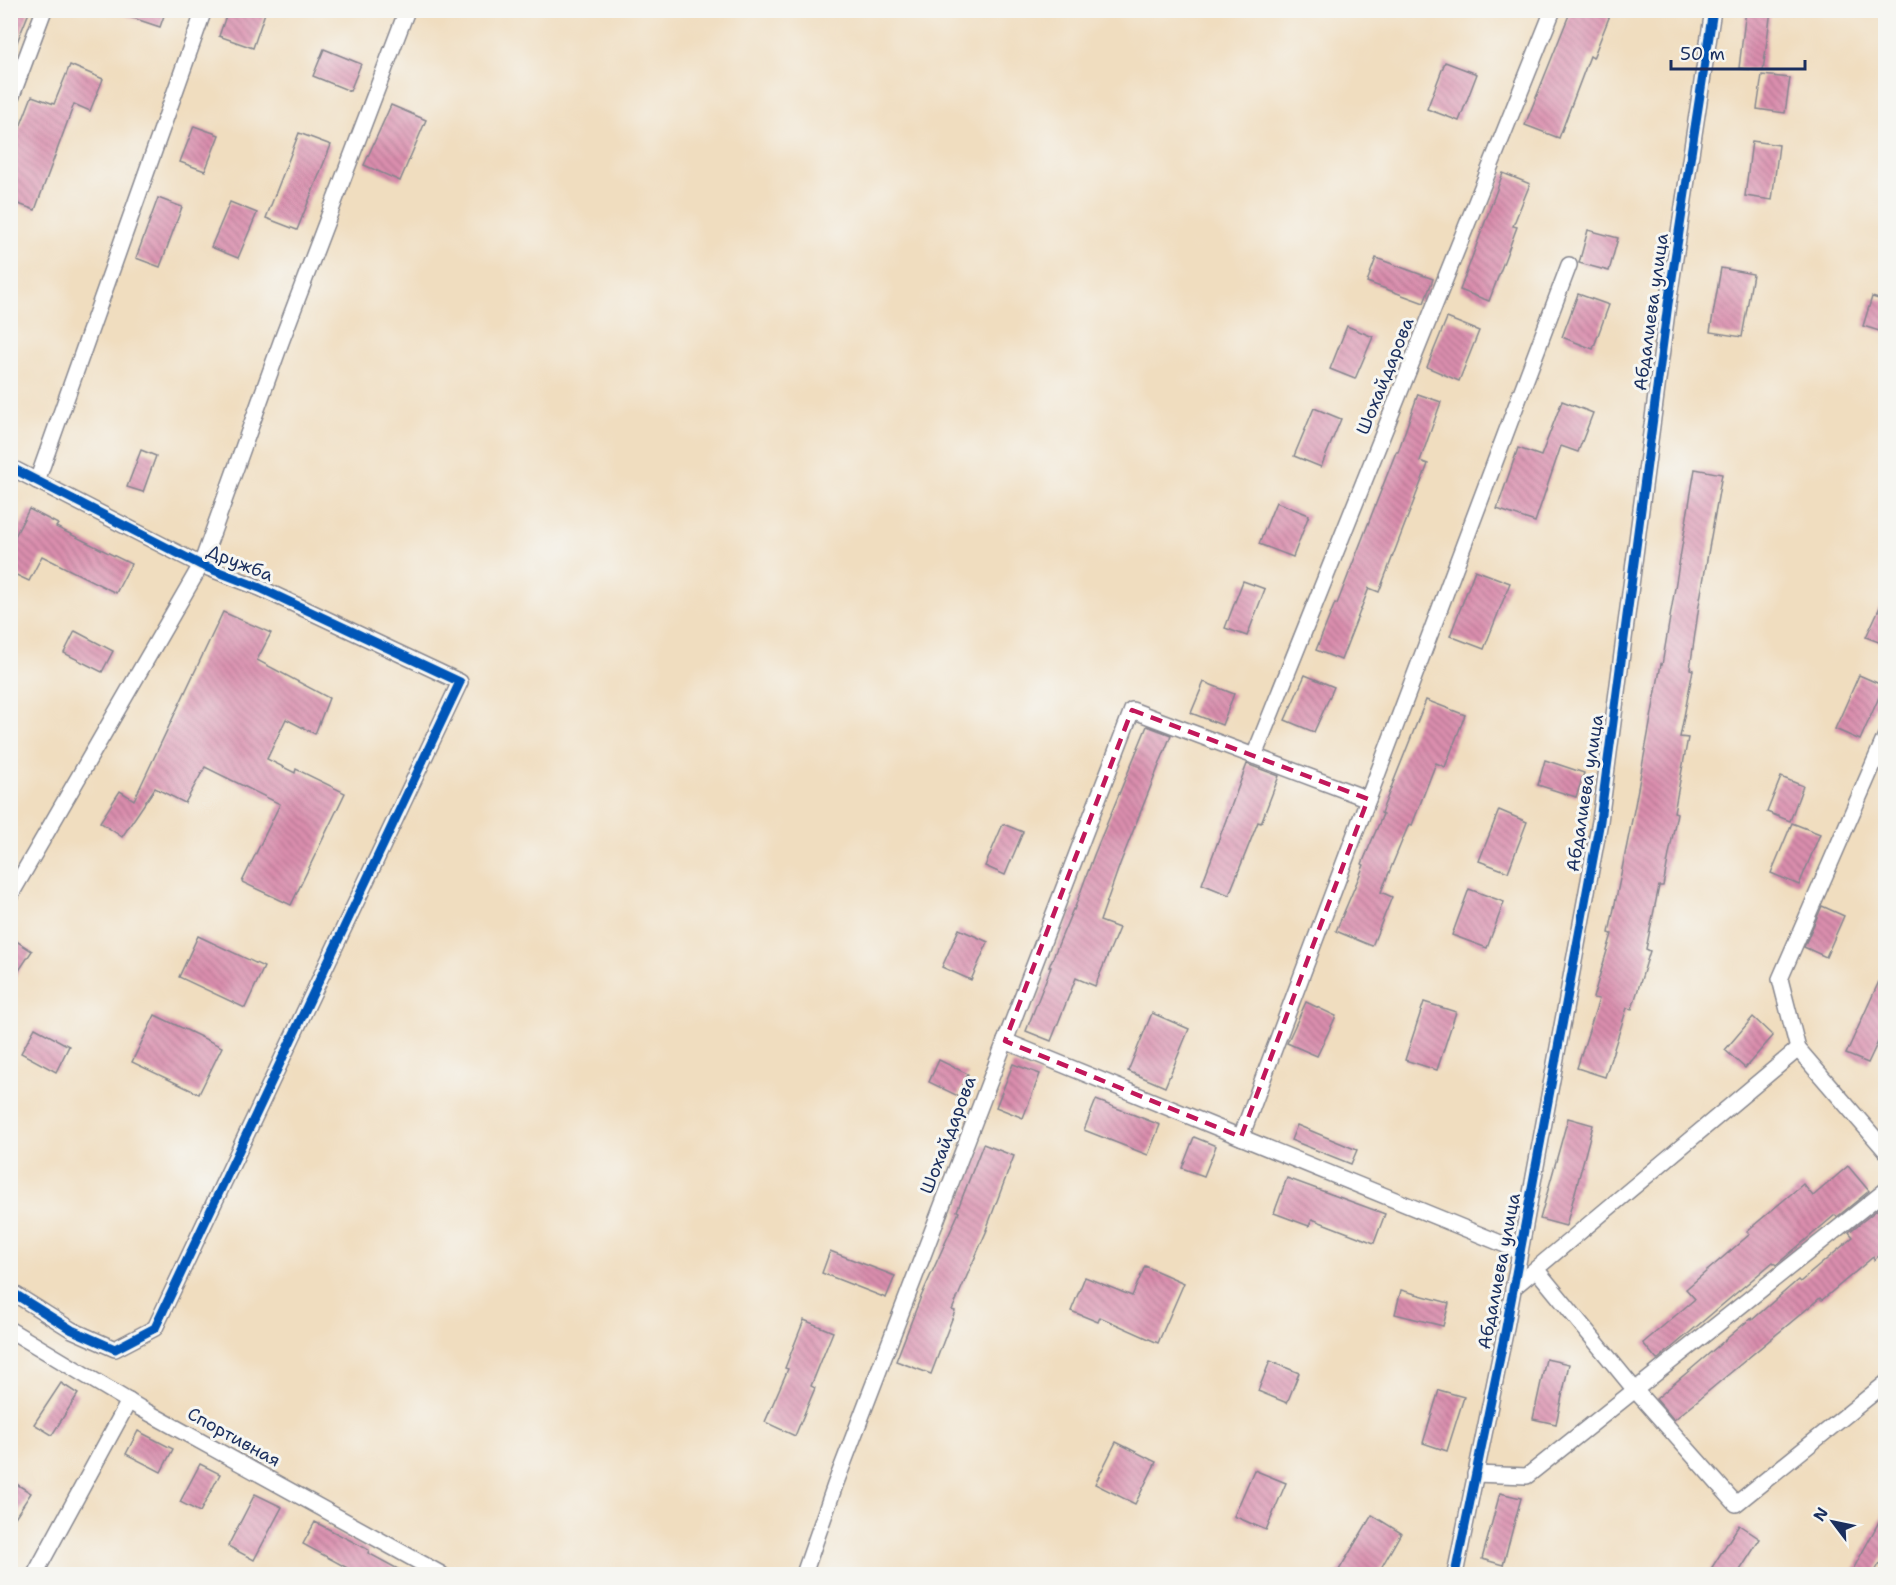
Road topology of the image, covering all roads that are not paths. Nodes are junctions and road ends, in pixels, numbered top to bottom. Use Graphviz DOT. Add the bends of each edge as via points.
graph roads {
  1 [pos="44,10"];
  2 [pos="204,10"];
  3 [pos="406,10"];
  4 [pos="1553,10"];
  5 [pos="1713,10"];
  6 [pos="10,101"];
  7 [pos="1569,265"];
  8 [pos="10,467"];
  9 [pos="38,481"];
  10 [pos="201,566"];
  11 [pos="1886,735"];
  12 [pos="1254,756"];
  13 [pos="1368,799"];
  14 [pos="10,896"];
  15 [pos="1005,1041"];
  16 [pos="1798,1049"];
  17 [pos="1241,1137"];
  18 [pos="1886,1151"];
  19 [pos="1886,1190"];
  20 [pos="1520,1251"];
  21 [pos="1536,1269"];
  22 [pos="1513,1288"];
  23 [pos="10,1291"];
  24 [pos="10,1330"];
  25 [pos="1886,1383"];
  26 [pos="1635,1390"];
  27 [pos="129,1401"];
  28 [pos="1475,1474"];
  29 [pos="35,1575"];
  30 [pos="441,1575"];
  31 [pos="804,1575"];
  32 [pos="1455,1575"];
  1 -- 6 [label="street"];
  2 -- 9 [label="street"];
  3 -- 10 [label="street"];
  4 -- 12 [label="street, Шохайдарова"];
  5 -- 20 [label="street, Абдалиева улица" via="1666,316 1599,820"];
  7 -- 13 [label="street"];
  8 -- 9 [label="street, Дружба"];
  9 -- 10 [label="street, Дружба"];
  10 -- 14 [label="street"];
  10 -- 23 [label="street, Дружба" via="260,588 460,682 155,1328 115,1349 72,1330"];
  11 -- 16 [label="street" via="1780,979"];
  12 -- 13 [label="street"];
  12 -- 15 [label="street, Шохайдарова" via="1132,710"];
  13 -- 17 [label="street"];
  15 -- 17 [label="street"];
  15 -- 31 [label="street, Шохайдарова"];
  16 -- 18 [label="street"];
  16 -- 21 [label="street"];
  17 -- 20 [label="street"];
  19 -- 26 [label="street"];
  20 -- 22 [label="street, Абдалиева улица"];
  21 -- 22 [label="street"];
  21 -- 26 [label="street"];
  22 -- 28 [label="street, Абдалиева улица"];
  24 -- 27 [label="street, Спортивная"];
  25 -- 26 [label="street" via="1736,1504"];
  26 -- 28 [label="street" via="1527,1476"];
  27 -- 29 [label="street"];
  27 -- 30 [label="street, Спортивная"];
  28 -- 32 [label="street, Абдалиева улица"];
}
